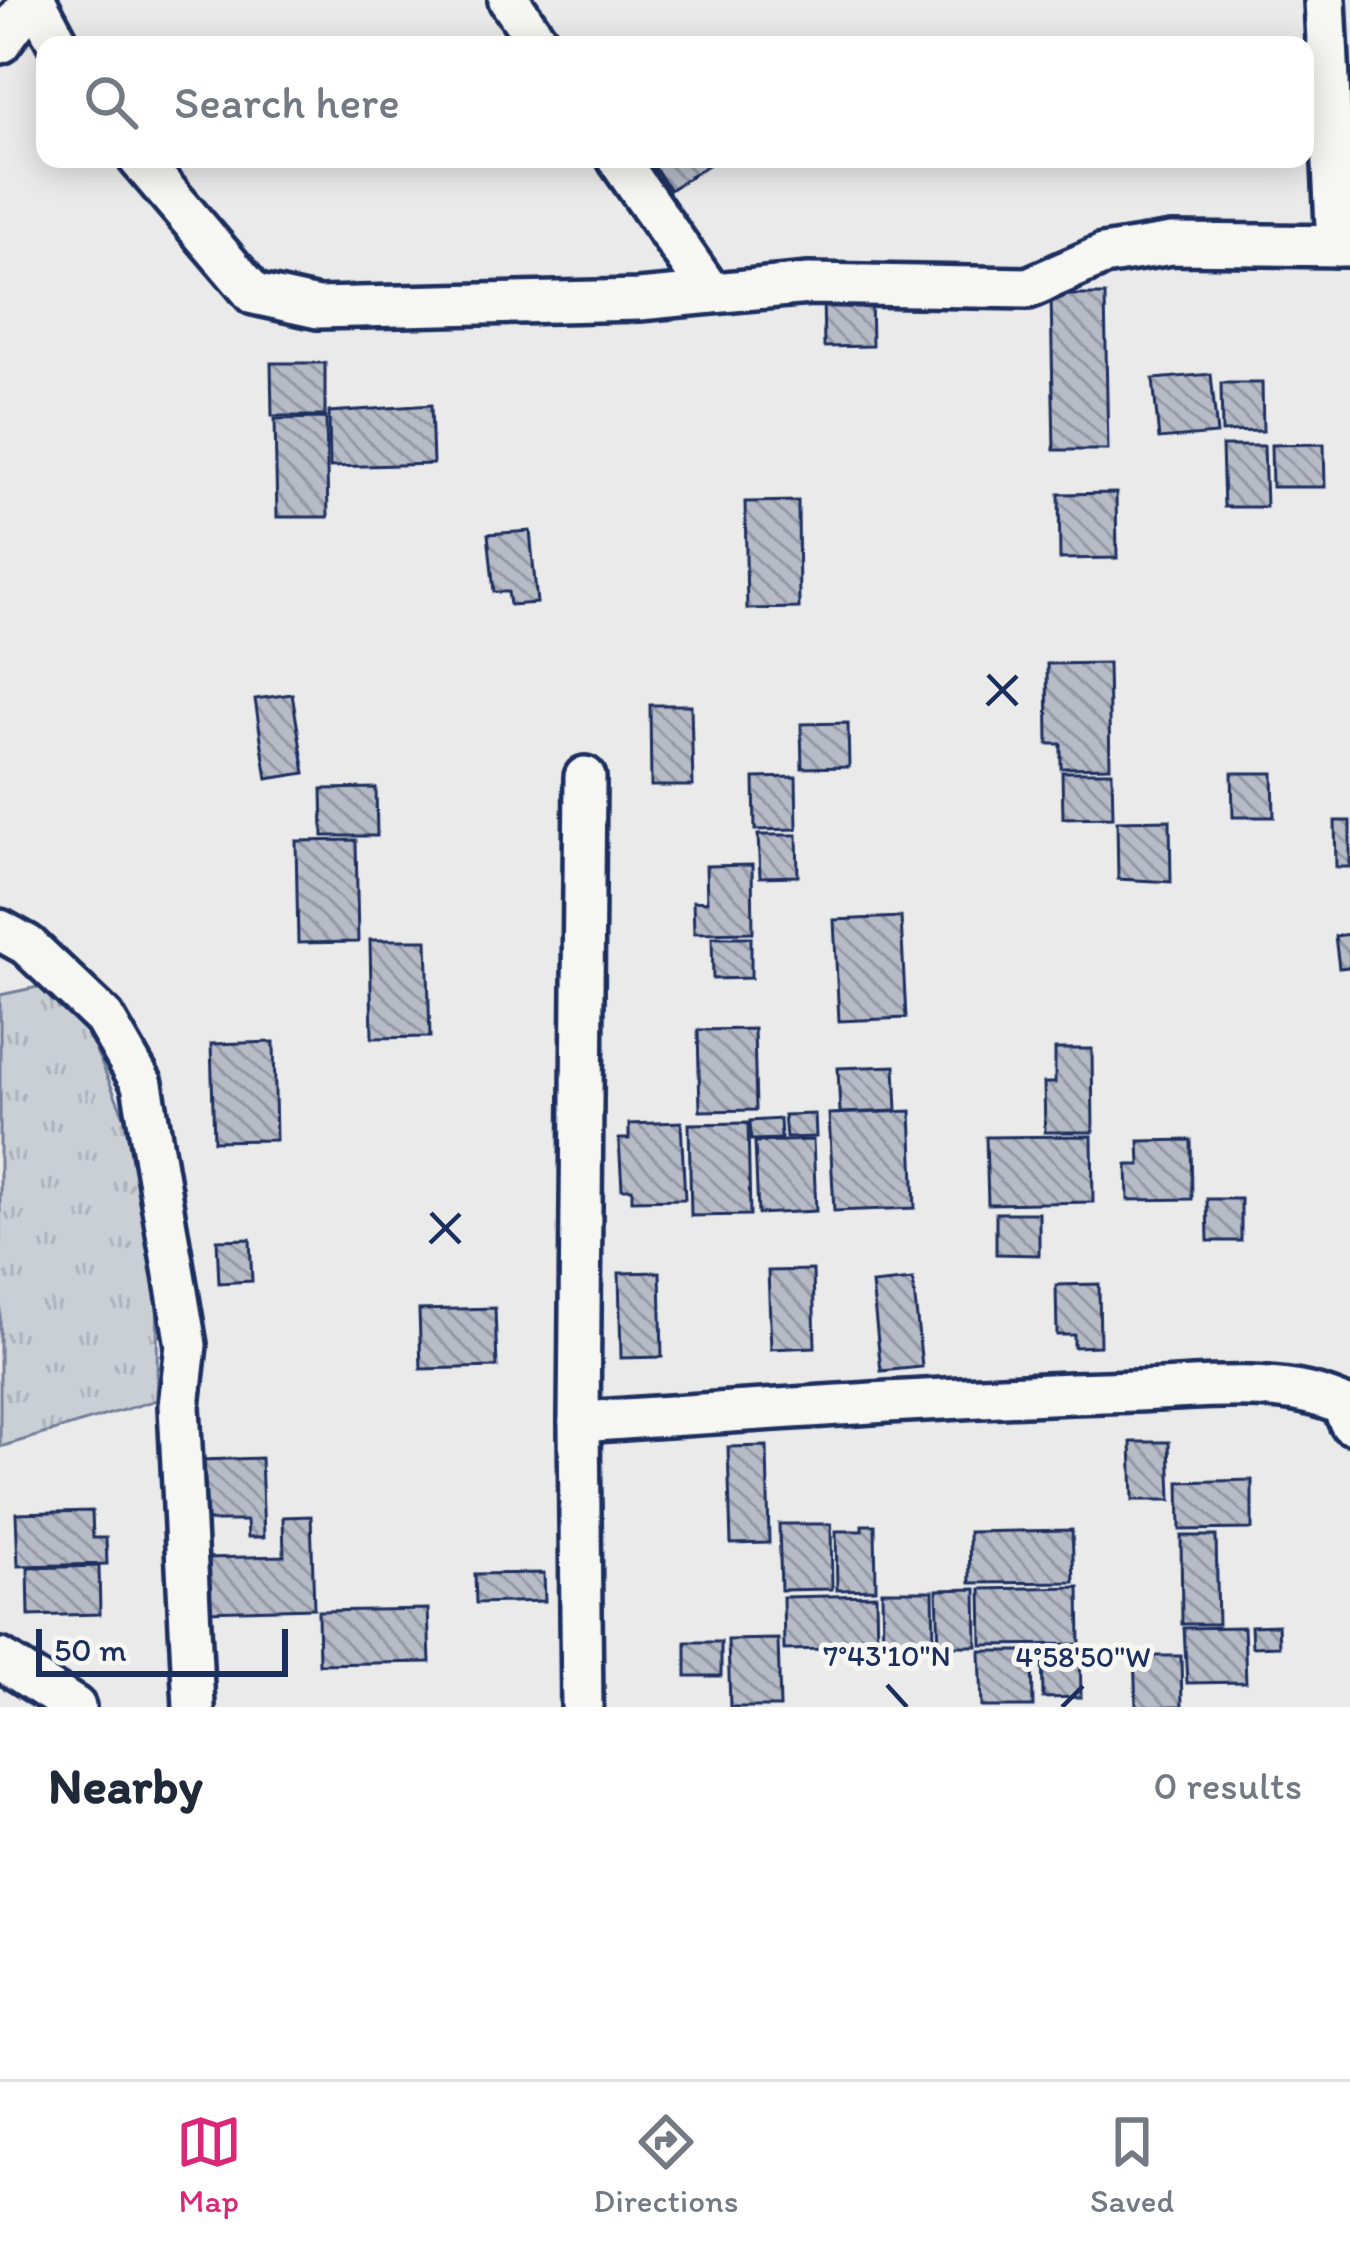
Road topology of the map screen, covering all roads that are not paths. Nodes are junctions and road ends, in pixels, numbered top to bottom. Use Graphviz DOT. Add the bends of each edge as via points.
graph roads {
  1 [pos="33,0"];
  2 [pos="509,0"];
  3 [pos="1325,0"];
  4 [pos="54,36"];
  5 [pos="534,36"];
  6 [pos="0,43"];
  7 [pos="147,168"];
  8 [pos="625,168"];
  9 [pos="1343,246"];
  10 [pos="711,293"];
  11 [pos="585,777"];
  12 [pos="0,930"];
  13 [pos="579,1422"];
  14 [pos="1350,1423"];
  15 [pos="0,1659"];
  16 [pos="75,1707"];
  17 [pos="194,1707"];
  18 [pos="582,1707"];
  1 -- 4 [label="street"];
  1 -- 6 [label="street"];
  2 -- 5 [label="street"];
  3 -- 9 [label="street"];
  7 -- 10 [label="street" via="254,294 318,308"];
  8 -- 10 [label="street"];
  9 -- 10 [label="street" via="1172,244 1103,255 1028,288 808,284"];
  11 -- 13 [label="street"];
  12 -- 17 [label="street" via="104,1018 142,1084 186,1346 179,1406"];
  13 -- 14 [label="street" via="1001,1394 1247,1388 1327,1398 1342,1405"];
  13 -- 18 [label="street"];
  15 -- 16 [label="street"];
}
